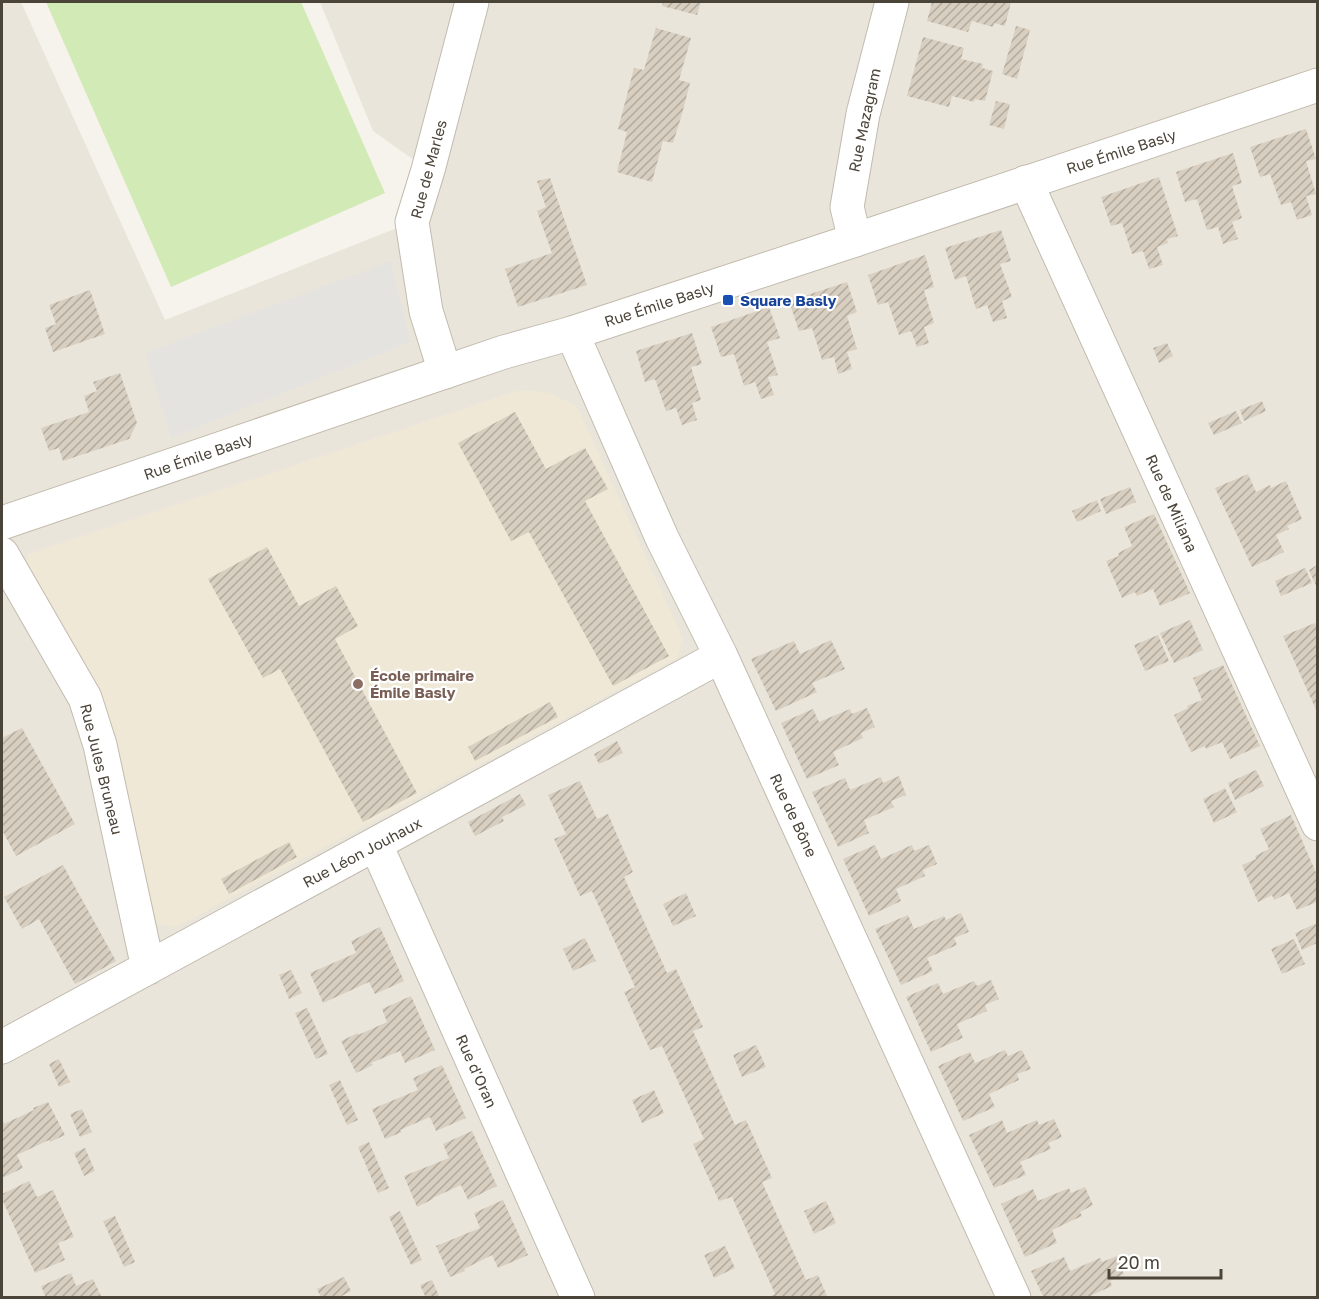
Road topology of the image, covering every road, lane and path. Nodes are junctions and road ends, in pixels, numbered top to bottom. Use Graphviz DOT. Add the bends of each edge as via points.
graph roads {
  1 [pos="472,2"];
  2 [pos="892,2"];
  3 [pos="1317,85"];
  4 [pos="1026,182"];
  5 [pos="855,240"];
  6 [pos="572,333"];
  7 [pos="446,372"];
  8 [pos="2,524"];
  9 [pos="2,554"];
  10 [pos="722,656"];
  11 [pos="1317,824"];
  12 [pos="376,845"];
  13 [pos="148,968"];
  14 [pos="2,1047"];
  15 [pos="578,1298"];
  16 [pos="1014,1298"];
  1 -- 7 [label="street, Rue de Marles" via="412,222 426,310"];
  2 -- 5 [label="street, Rue Mazagram" via="863,114 847,207"];
  3 -- 4 [label="street, Rue Émile Basly"];
  4 -- 5 [label="street, Rue Émile Basly"];
  4 -- 11 [label="street, Rue de Miliana"];
  5 -- 6 [label="street, Rue Émile Basly"];
  6 -- 7 [label="street, Rue Émile Basly"];
  6 -- 10 [label="street, Rue de Bône" via="662,538"];
  7 -- 8 [label="street, Rue Émile Basly"];
  9 -- 13 [label="street, Rue Jules Bruneau" via="85,698 100,745"];
  10 -- 12 [label="street, Rue Léon Jouhaux"];
  10 -- 16 [label="street, Rue de Bône"];
  12 -- 13 [label="street, Rue Léon Jouhaux"];
  12 -- 15 [label="street, Rue d'Oran"];
  13 -- 14 [label="street, Rue Léon Jouhaux"];
}
